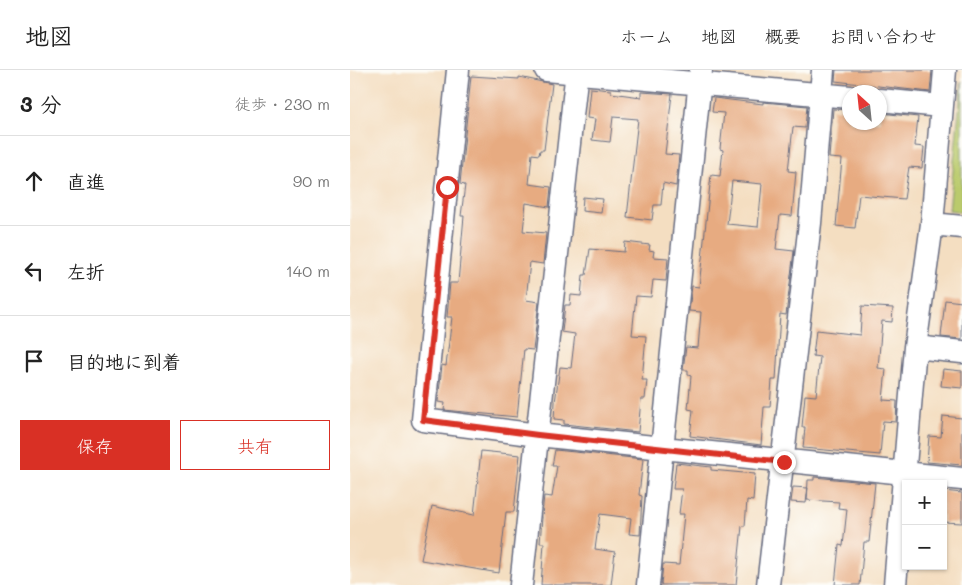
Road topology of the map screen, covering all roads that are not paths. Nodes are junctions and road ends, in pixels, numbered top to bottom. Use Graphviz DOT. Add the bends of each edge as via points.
graph roads {
  1 [pos="458,70"];
  2 [pos="546,70"];
  3 [pos="823,70"];
  4 [pos="945,70"];
  5 [pos="577,72"];
  6 [pos="701,76"];
  7 [pos="821,94"];
  8 [pos="842,96"];
  9 [pos="887,101"];
  10 [pos="941,106"];
  11 [pos="932,224"];
  12 [pos="962,227"];
  13 [pos="916,347"];
  14 [pos="962,352"];
  15 [pos="538,435"];
  16 [pos="663,448"];
  17 [pos="784,462"];
  18 [pos="906,474"];
  19 [pos="962,479"];
  20 [pos="521,585"];
  21 [pos="648,585"];
  22 [pos="768,585"];
  23 [pos="894,585"];
  1 -- 15 [label="street" via="423,420"];
  2 -- 5 [label="street"];
  3 -- 7 [label="street"];
  4 -- 10 [label="street"];
  5 -- 6 [label="street"];
  5 -- 15 [label="street"];
  6 -- 7 [label="street"];
  6 -- 16 [label="street"];
  7 -- 8 [label="street"];
  7 -- 17 [label="street"];
  9 -- 10 [label="street"];
  10 -- 11 [label="street"];
  11 -- 12 [label="street"];
  11 -- 13 [label="street"];
  13 -- 14 [label="street"];
  13 -- 18 [label="street"];
  15 -- 16 [label="street"];
  15 -- 20 [label="street"];
  16 -- 17 [label="street"];
  16 -- 21 [label="street"];
  17 -- 18 [label="street"];
  17 -- 22 [label="street"];
  18 -- 19 [label="street"];
  18 -- 23 [label="street"];
}
